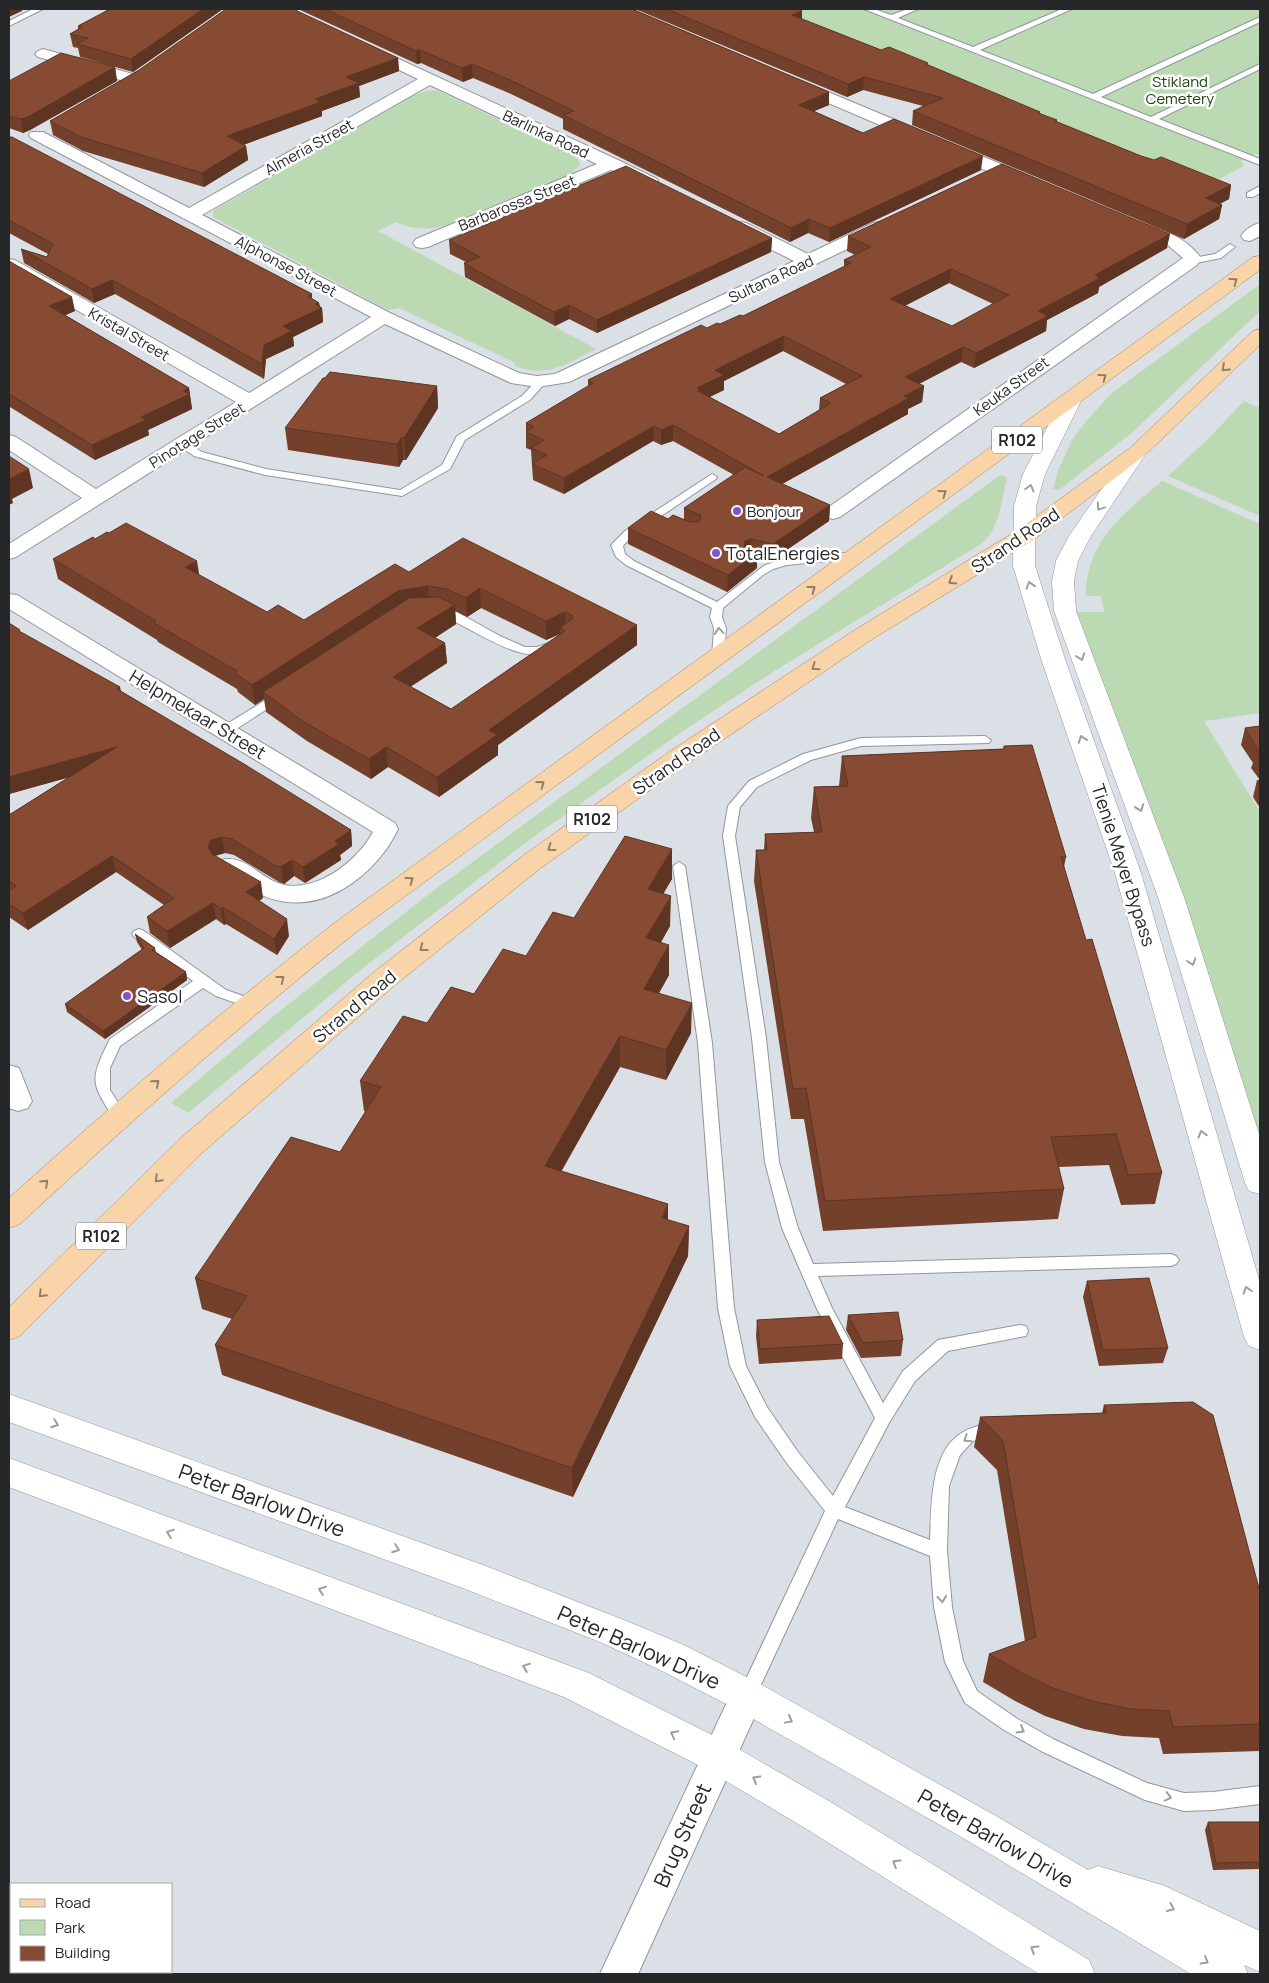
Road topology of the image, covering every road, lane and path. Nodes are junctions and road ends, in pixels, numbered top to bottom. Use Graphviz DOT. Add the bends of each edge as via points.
graph roads {
  1 [pos="39,9"];
  2 [pos="868,9"];
  3 [pos="914,9"];
  4 [pos="1068,9"];
  5 [pos="892,18"];
  6 [pos="1260,19"];
  7 [pos="9,24"];
  8 [pos="352,42"];
  9 [pos="974,50"];
  10 [pos="43,54"];
  11 [pos="1260,66"];
  12 [pos="149,69"];
  13 [pos="782,78"];
  14 [pos="134,79"];
  15 [pos="430,79"];
  16 [pos="118,88"];
  17 [pos="1094,97"];
  18 [pos="1151,120"];
  19 [pos="53,126"];
  20 [pos="37,135"];
  21 [pos="18,142"];
  22 [pos="1260,162"];
  23 [pos="612,164"];
  24 [pos="999,170"];
  25 [pos="982,178"];
  26 [pos="1044,189"];
  27 [pos="1260,189"];
  28 [pos="666,190"];
  29 [pos="1250,195"];
  30 [pos="189,215"];
  31 [pos="896,220"];
  32 [pos="728,221"];
  33 [pos="1125,222"];
  34 [pos="422,243"];
  35 [pos="1230,247"];
  36 [pos="809,261"];
  37 [pos="1191,261"];
  38 [pos="1260,261"];
  39 [pos="9,264"];
  40 [pos="384,317"];
  41 [pos="1260,334"];
  42 [pos="541,382"];
  43 [pos="1071,401"];
  44 [pos="251,402"];
  45 [pos="9,441"];
  46 [pos="182,444"];
  47 [pos="1137,452"];
  48 [pos="712,477"];
  49 [pos="95,498"];
  50 [pos="833,513"];
  51 [pos="654,516"];
  52 [pos="667,522"];
  53 [pos="1024,536"];
  54 [pos="9,553"];
  55 [pos="857,555"];
  56 [pos="755,562"];
  57 [pos="769,567"];
  58 [pos="9,600"];
  59 [pos="718,607"];
  60 [pos="428,610"];
  61 [pos="560,640"];
  62 [pos="718,656"];
  63 [pos="291,688"];
  64 [pos="226,730"];
  65 [pos="985,740"];
  66 [pos="225,862"];
  67 [pos="679,866"];
  68 [pos="138,934"];
  69 [pos="203,981"];
  70 [pos="250,1003"];
  71 [pos="9,1075"];
  72 [pos="18,1101"];
  73 [pos="119,1115"];
  74 [pos="1260,1183"];
  75 [pos="9,1216"];
  76 [pos="1171,1260"];
  77 [pos="809,1270"];
  78 [pos="9,1326"];
  79 [pos="1020,1331"];
  80 [pos="1260,1337"];
  81 [pos="9,1408"];
  82 [pos="883,1418"];
  83 [pos="1015,1427"];
  84 [pos="9,1472"];
  85 [pos="834,1510"];
  86 [pos="938,1551"];
  87 [pos="747,1696"];
  88 [pos="717,1756"];
  89 [pos="1260,1795"];
  90 [pos="1058,1874"];
  91 [pos="1260,1952"];
  92 [pos="619,1974"];
  93 [pos="1075,1974"];
  94 [pos="1228,1974"];
  1 -- 7 [label="lane"];
  2 -- 5 [label="lane"];
  3 -- 5 [label="lane"];
  4 -- 9 [label="lane"];
  5 -- 9 [label="lane"];
  6 -- 17 [label="lane"];
  8 -- 15 [label="street, Barlinka Road"];
  9 -- 17 [label="lane"];
  10 -- 14 [label="street"];
  11 -- 18 [label="lane"];
  12 -- 14 [label="street"];
  13 -- 24 [label="street"];
  14 -- 16 [label="street"];
  15 -- 23 [label="street, Barlinka Road"];
  15 -- 30 [label="street, Almeria Street"];
  17 -- 18 [label="lane"];
  18 -- 22 [label="lane"];
  19 -- 20 [label="street"];
  20 -- 21 [label="street"];
  20 -- 30 [label="street, Alphonse Street"];
  23 -- 28 [label="street, Barlinka Road"];
  23 -- 34 [label="street, Barbarossa Street"];
  24 -- 25 [label="street"];
  24 -- 26 [label="street"];
  27 -- 29 [label="lane"];
  30 -- 40 [label="street, Alphonse Street"];
  31 -- 36 [label="street, Sultana Road"];
  32 -- 36 [label="street"];
  33 -- 37 [label="street" via="1179,245 1190,253"];
  35 -- 37 [label="lane, Keuka Street" via="1218,256"];
  36 -- 42 [label="street, Sultana Road" via="562,378"];
  37 -- 50 [label="street, Keuka Street"];
  43 -- 38 [label="main road, R102, one-way"];
  39 -- 44 [label="street, Kristal Street"];
  40 -- 42 [label="street, Alphonse Street" via="512,377"];
  40 -- 44 [label="street, Pinotage Street"];
  41 -- 47 [label="main road, Strand Road / R102, one-way"];
  42 -- 46 [label="lane" via="526,398 461,438 446,468 402,493 265,472 198,454"];
  53 -- 43 [label="street, Tienie Meyer Bypass, one-way" via="1026,506 1034,474"];
  55 -- 43 [label="main road, R102, one-way"];
  44 -- 46 [label="street, Pinotage Street"];
  45 -- 49 [label="street"];
  46 -- 49 [label="street, Pinotage Street"];
  47 -- 53 [label="main road, Strand Road / R102"];
  47 -- 74 [label="street, Tienie Meyer Bypass, one-way" via="1067,562 1063,582 1065,611 1172,900"];
  48 -- 51 [label="lane"];
  49 -- 54 [label="street, Pinotage Street"];
  51 -- 52 [label="lane"];
  51 -- 59 [label="lane" via="620,540 617,545 620,556"];
  53 -- 78 [label="main road, Strand Road / R102, one-way" via="866,633 686,753 533,861 384,979 192,1145"];
  80 -- 53 [label="street, Tienie Meyer Bypass, one-way" via="1128,873 1024,566"];
  55 -- 57 [label="lane" via="786,562"];
  62 -- 55 [label="main road, R102, one-way"];
  56 -- 57 [label="lane"];
  57 -- 59 [label="lane"];
  58 -- 64 [label="street, Helpmekaar Street"];
  62 -- 59 [label="lane, one-way"];
  60 -- 61 [label="lane" via="444,612 521,650 547,649"];
  70 -- 62 [label="main road, R102, one-way" via="346,927"];
  63 -- 64 [label="lane"];
  64 -- 66 [label="street, Helpmekaar Street" via="386,829 376,850 352,870 325,888 309,892 292,895 274,891"];
  65 -- 77 [label="lane" via="860,742 807,757 761,780 734,806 729,836 759,1038 772,1162 790,1228"];
  67 -- 85 [label="lane" via="705,1043 726,1308 738,1366 760,1412"];
  68 -- 69 [label="lane"];
  69 -- 70 [label="lane" via="221,993"];
  69 -- 73 [label="lane" via="115,1043 103,1068 103,1090"];
  73 -- 70 [label="main road, R102, one-way"];
  71 -- 72 [label="street"];
  75 -- 73 [label="main road, R102, one-way"];
  76 -- 77 [label="lane"];
  77 -- 82 [label="lane" via="825,1309"];
  79 -- 82 [label="lane" via="944,1345 909,1376"];
  81 -- 87 [label="street, Peter Barlow Drive, one-way" via="472,1576 628,1638"];
  82 -- 85 [label="lane"];
  83 -- 86 [label="lane, one-way" via="968,1436 953,1451 941,1486"];
  88 -- 84 [label="street, one-way" via="576,1686"];
  85 -- 86 [label="lane"];
  85 -- 87 [label="lane"];
  86 -- 89 [label="lane, one-way" via="943,1607 954,1662 971,1697 1046,1745 1145,1791 1184,1802"];
  87 -- 88 [label="street, Brug Street"];
  87 -- 90 [label="street, Peter Barlow Drive, one-way"];
  88 -- 92 [label="street, Brug Street"];
  93 -- 88 [label="street, one-way"];
  90 -- 91 [label="street, one-way" via="1165,1905"];
  90 -- 94 [label="street, Peter Barlow Drive, one-way"];
}
